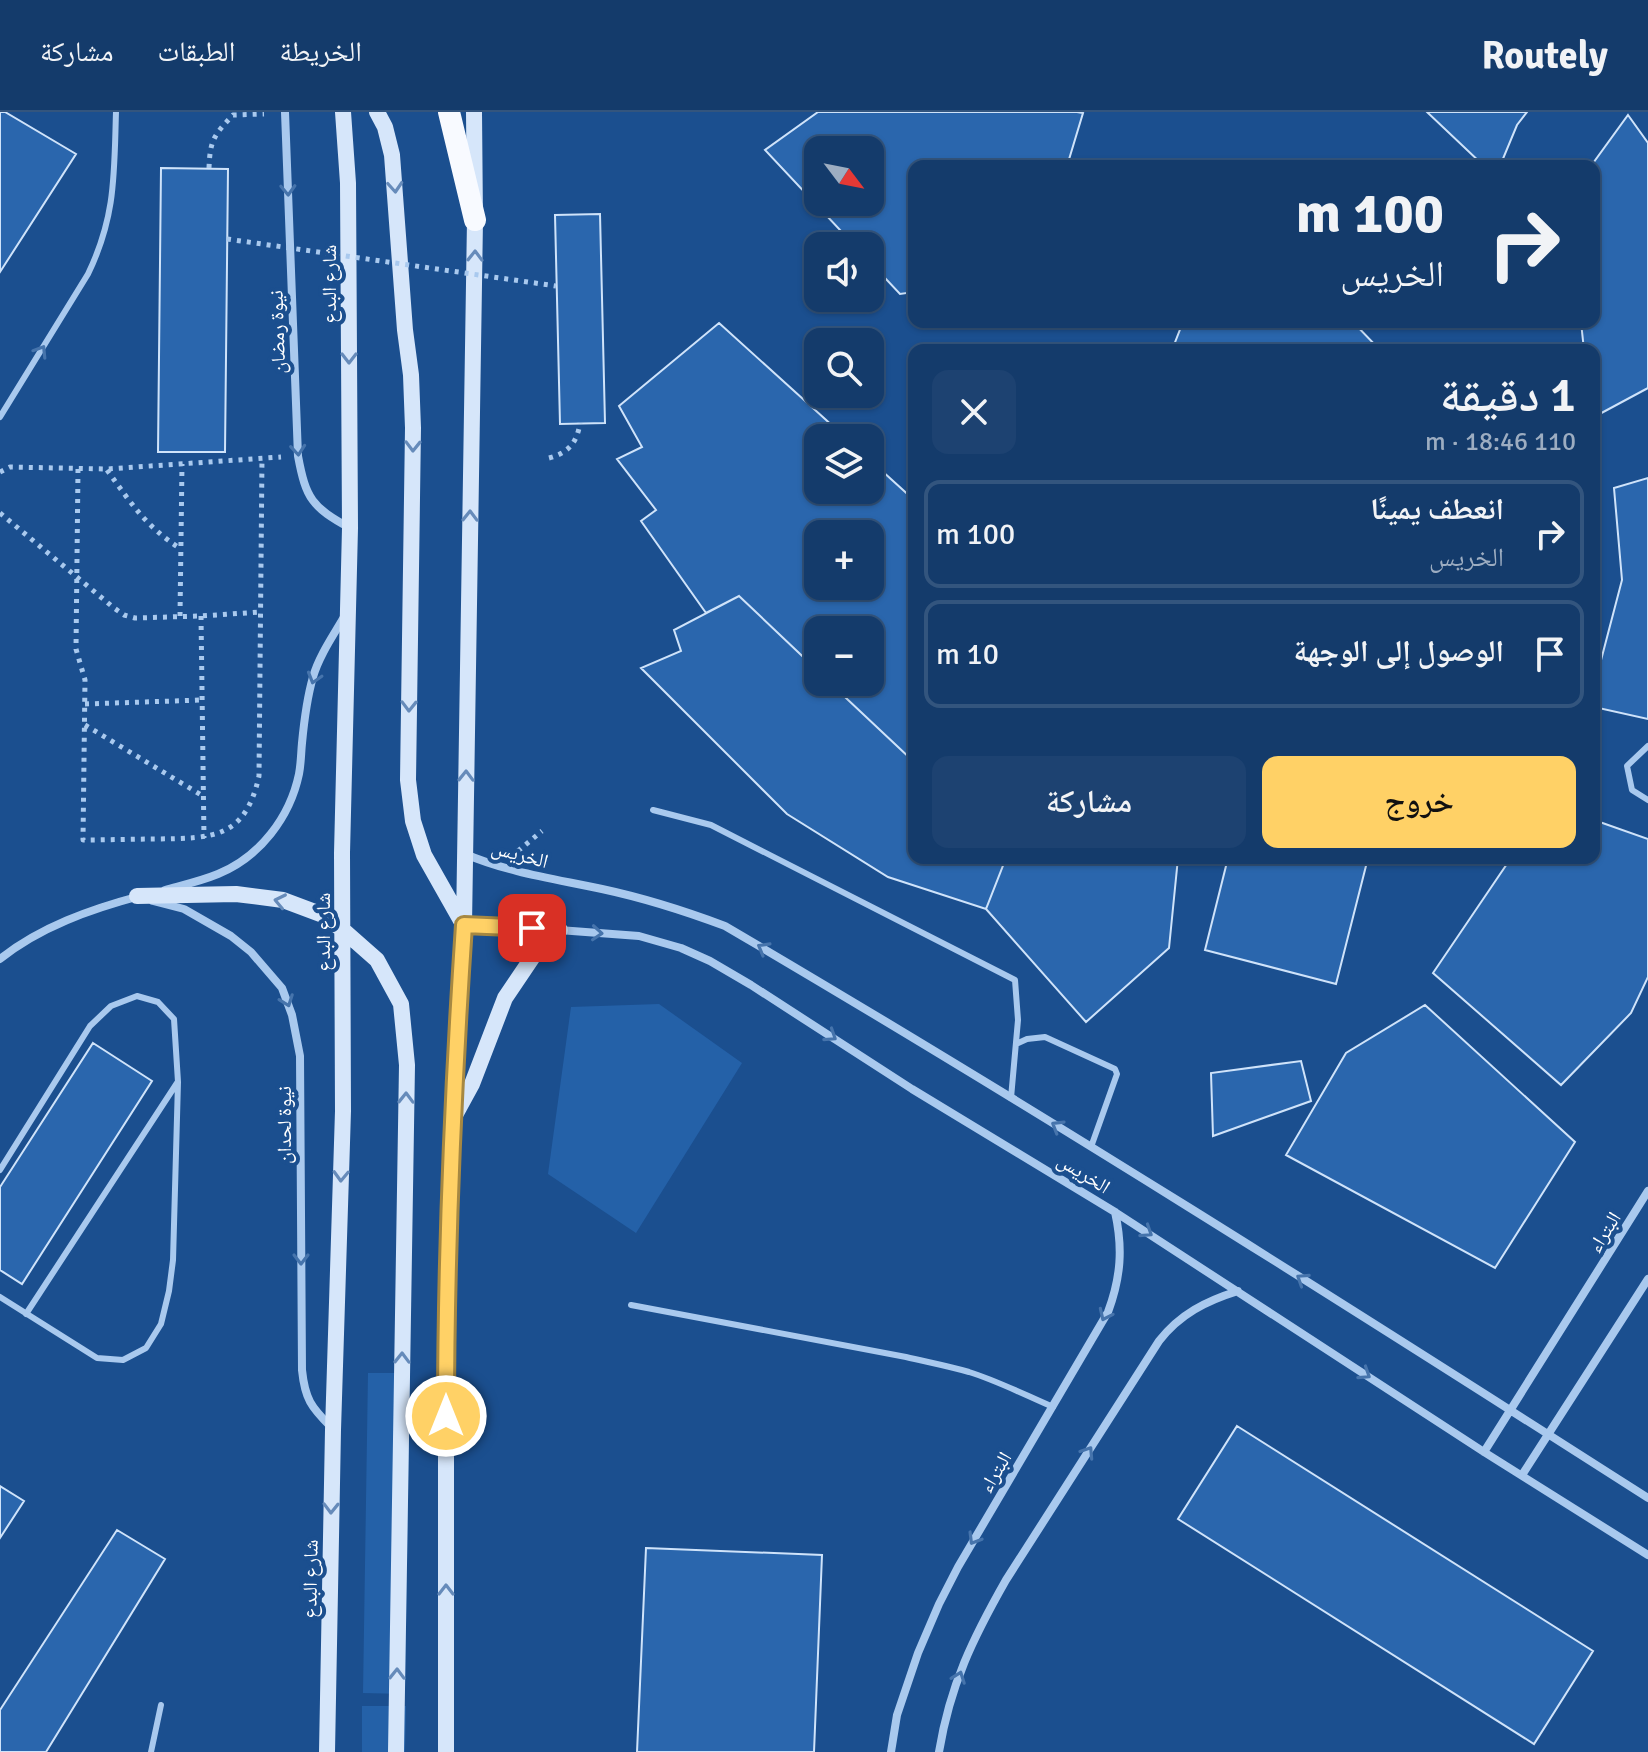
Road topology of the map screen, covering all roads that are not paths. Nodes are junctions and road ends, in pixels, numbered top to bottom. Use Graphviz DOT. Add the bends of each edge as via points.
graph roads {
  1 [pos="116,112"];
  2 [pos="343,112"];
  3 [pos="377,112"];
  4 [pos="449,112"];
  5 [pos="474,112"];
  6 [pos="285,113"];
  7 [pos="475,220"];
  8 [pos="0,417"];
  9 [pos="350,528"];
  10 [pos="349,608"];
  11 [pos="1648,746"];
  12 [pos="1648,800"];
  13 [pos="653,810"];
  14 [pos="465,854"];
  15 [pos="137,896"];
  16 [pos="464,925"];
  17 [pos="343,930"];
  18 [pos="560,930"];
  19 [pos="1,956"];
  20 [pos="1016,1044"];
  21 [pos="178,1082"];
  22 [pos="1011,1098"];
  23 [pos="452,1121"];
  24 [pos="1091,1147"];
  25 [pos="0,1170"];
  26 [pos="1648,1191"];
  27 [pos="1115,1212"];
  28 [pos="1648,1279"];
  29 [pos="1238,1291"];
  30 [pos="0,1297"];
  31 [pos="631,1305"];
  32 [pos="26,1314"];
  33 [pos="1053,1407"];
  34 [pos="1509,1411"];
  35 [pos="333,1430"];
  36 [pos="1548,1434"];
  37 [pos="1484,1452"];
  38 [pos="1522,1475"];
  39 [pos="1648,1498"];
  40 [pos="1648,1555"];
  41 [pos="161,1705"];
  42 [pos="151,1752"];
  43 [pos="327,1752"];
  44 [pos="396,1752"];
  45 [pos="446,1752"];
  46 [pos="891,1752"];
  47 [pos="939,1752"];
  8 -- 1 [label="lane, one-way" via="99,251 113,197"];
  2 -- 9 [label="main road, شارع البدع, one-way"];
  3 -- 16 [label="main road, one-way" via="392,155 411,375 408,780 424,855"];
  4 -- 7 [label="highway"];
  5 -- 7 [label="main road"];
  6 -- 9 [label="street, نيوة رمضان, one-way" via="298,456 310,498"];
  14 -- 7 [label="main road, one-way"];
  9 -- 10 [label="main road, شارع البدع"];
  10 -- 15 [label="street, one-way" via="313,676 299,771 283,819 231,868"];
  10 -- 17 [label="main road, شارع البدع"];
  11 -- 12 [label="lane" via="1627,766 1632,790"];
  13 -- 20 [label="lane" via="711,825 1015,980"];
  14 -- 16 [label="main road"];
  22 -- 14 [label="street, الخريس, one-way" via="725,926"];
  17 -- 15 [label="main road, one-way" via="323,915 283,900 236,894"];
  15 -- 19 [label="street" via="47,930"];
  15 -- 35 [label="street, نيوة لحدان, one-way" via="184,909 231,936 282,988 292,1015 300,1056 304,1391"];
  16 -- 18 [label="street, الخريس"];
  16 -- 23 [label="main road"];
  17 -- 35 [label="main road, شارع البدع, one-way"];
  44 -- 17 [label="main road, one-way" via="407,1065 401,1004 377,960"];
  18 -- 23 [label="main road" via="534,955 505,998"];
  18 -- 27 [label="street, الخريس, one-way" via="639,936 710,961"];
  20 -- 22 [label="lane"];
  20 -- 24 [label="lane" via="1045,1037 1115,1069"];
  21 -- 25 [label="lane" via="174,1019 158,1002 137,996 111,1006 90,1026"];
  21 -- 32 [label="lane"];
  21 -- 32 [label="lane" via="173,1260 161,1324 146,1348 123,1360 97,1358"];
  24 -- 22 [label="street, الخريس, one-way"];
  45 -- 23 [label="main road, one-way" via="446,1304"];
  34 -- 24 [label="street, الخريس, one-way"];
  26 -- 34 [label="street, البتراء"];
  27 -- 29 [label="street, الخريس, one-way"];
  27 -- 33 [label="street, البتراء, one-way" via="1121,1252 1115,1292"];
  28 -- 36 [label="street"];
  29 -- 37 [label="street, الخريس, one-way"];
  47 -- 29 [label="street, one-way" via="952,1694 984,1619 1159,1341 1169,1327 1202,1304"];
  30 -- 32 [label="lane"];
  31 -- 33 [label="lane" via="967,1371"];
  33 -- 46 [label="street, البتراء, one-way" via="939,1604 897,1715"];
  34 -- 36 [label="street, الخريس"];
  34 -- 37 [label="street, البتراء"];
  35 -- 43 [label="main road, شارع البدع, one-way"];
  36 -- 38 [label="street"];
  36 -- 39 [label="street, الخريس"];
  37 -- 38 [label="street, الخريس"];
  38 -- 40 [label="street, الخريس"];
  41 -- 42 [label="lane"];
}
